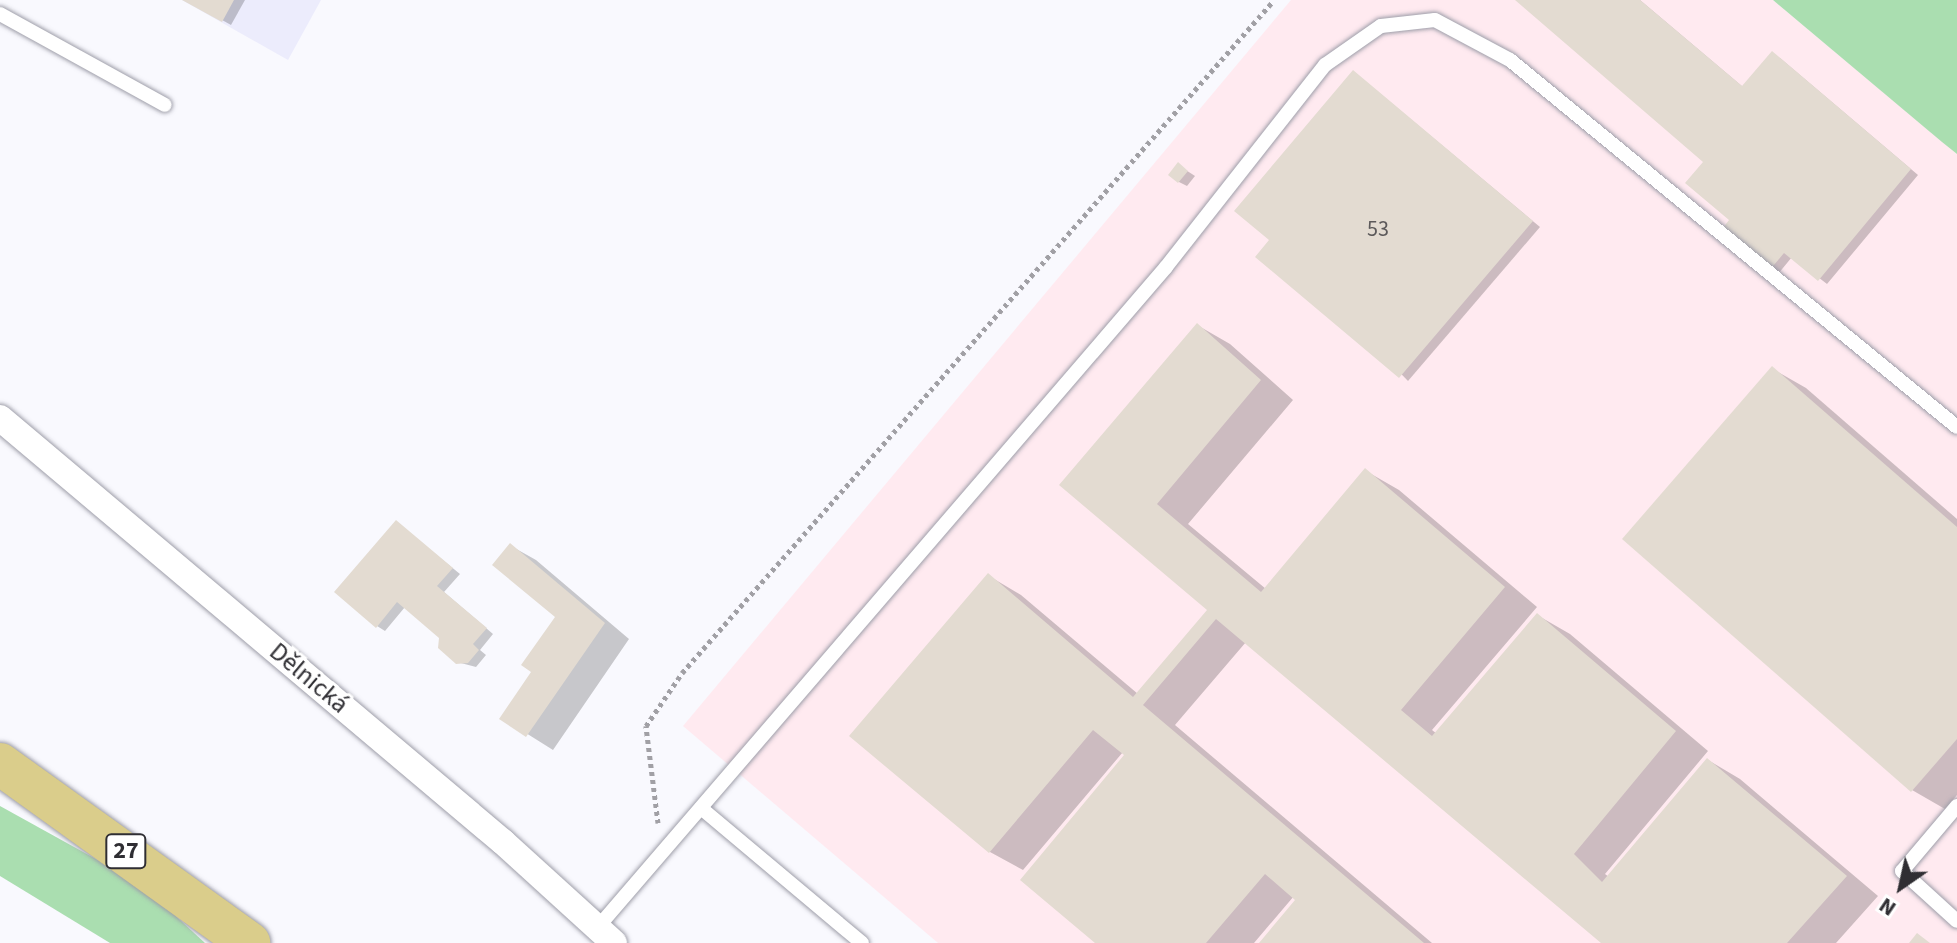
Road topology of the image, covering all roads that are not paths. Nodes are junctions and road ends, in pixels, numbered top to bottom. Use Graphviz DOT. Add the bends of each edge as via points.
graph roads {
  1 [pos="0,14"];
  2 [pos="165,105"];
  3 [pos="0,418"];
  4 [pos="1957,427"];
  5 [pos="0,764"];
  6 [pos="1957,806"];
  7 [pos="701,808"];
  8 [pos="1957,921"];
  9 [pos="606,935"];
  10 [pos="249,943"];
  11 [pos="862,943"];
  1 -- 2 [label="lane"];
  3 -- 9 [label="street, Dělnická"];
  4 -- 7 [label="lane" via="1510,60 1435,20 1381,26 1325,65 1166,267"];
  5 -- 10 [label="main road, 27"];
  6 -- 8 [label="lane" via="1902,871"];
  7 -- 9 [label="lane" via="662,852"];
  7 -- 11 [label="lane"];
}
